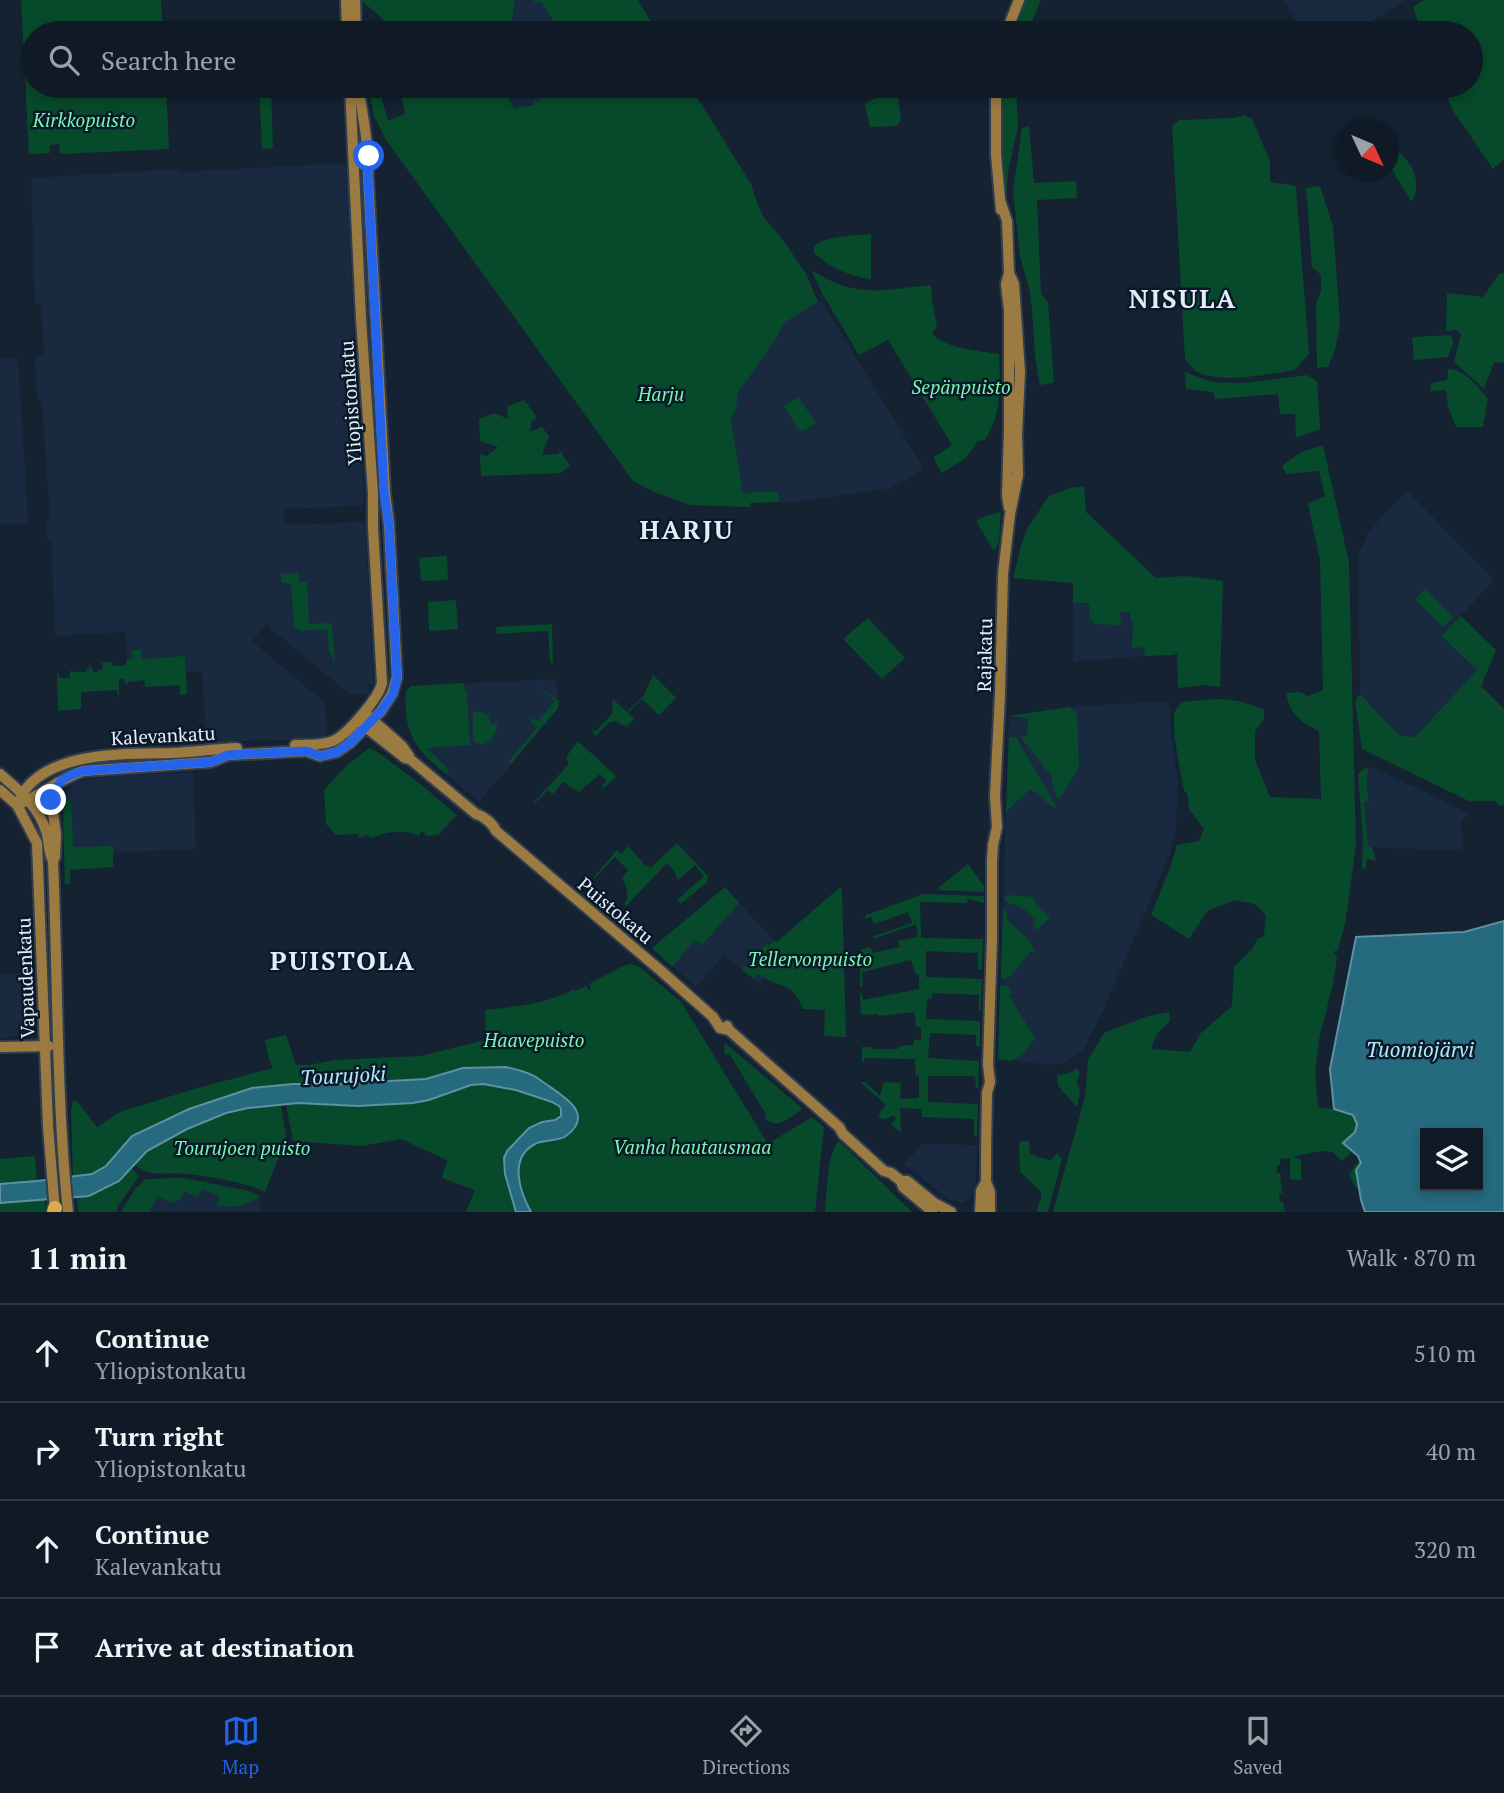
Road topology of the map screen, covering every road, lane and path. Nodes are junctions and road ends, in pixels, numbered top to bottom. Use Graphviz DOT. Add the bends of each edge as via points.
graph roads {
  1 [pos="346,0"];
  2 [pos="355,0"];
  3 [pos="1019,0"];
  4 [pos="347,21"];
  5 [pos="356,21"];
  6 [pos="1011,21"];
  7 [pos="351,98"];
  8 [pos="360,98"];
  9 [pos="996,98"];
  10 [pos="365,720"];
  11 [pos="0,774"];
  12 [pos="57,783"];
  13 [pos="0,790"];
  14 [pos="25,796"];
  15 [pos="17,805"];
  16 [pos="53,862"];
  17 [pos="45,1046"];
  18 [pos="58,1046"];
  19 [pos="0,1047"];
  20 [pos="901,1181"];
  21 [pos="986,1182"];
  22 [pos="58,1211"];
  23 [pos="933,1212"];
  24 [pos="951,1212"];
  25 [pos="980,1212"];
  26 [pos="990,1212"];
  1 -- 4 [label="main road"];
  2 -- 5 [label="main road"];
  3 -- 6 [label="main road"];
  7 -- 10 [label="main road, Yliopistonkatu" via="382,674 379,693"];
  8 -- 10 [label="main road, Yliopistonkatu" via="368,139 397,677 393,694"];
  9 -- 21 [label="main road, Rajakatu" via="996,155 1014,284 1020,372 1013,473 1017,488 1003,574 995,796 989,827 993,845"];
  10 -- 12 [label="main road, Kalevankatu" via="346,747 330,755 306,751 228,755 211,762 83,771"];
  10 -- 14 [label="main road, Kalevankatu" via="323,743 74,760 45,773"];
  10 -- 20 [label="main road, Puistokatu" via="720,1027 839,1127 850,1130"];
  11 -- 14 [label="main road"];
  12 -- 14 [label="main road, Kalevankatu"];
  12 -- 16 [label="main road" via="51,800 56,834"];
  13 -- 15 [label="main road"];
  14 -- 15 [label="main road, Kalevankatu"];
  14 -- 16 [label="main road" via="46,830"];
  15 -- 17 [label="main road, Vapaudenkatu" via="37,843"];
  16 -- 18 [label="main road, Vapaudenkatu"];
  17 -- 18 [label="main road"];
  17 -- 19 [label="main road"];
  17 -- 22 [label="main road, Vapaudenkatu"];
  18 -- 22 [label="main road, Vapaudenkatu" via="62,1155"];
  20 -- 23 [label="main road, Puistokatu"];
  20 -- 24 [label="main road, Puistokatu"];
  21 -- 25 [label="main road, Rajakatu"];
  21 -- 26 [label="main road, Rajakatu"];
}
